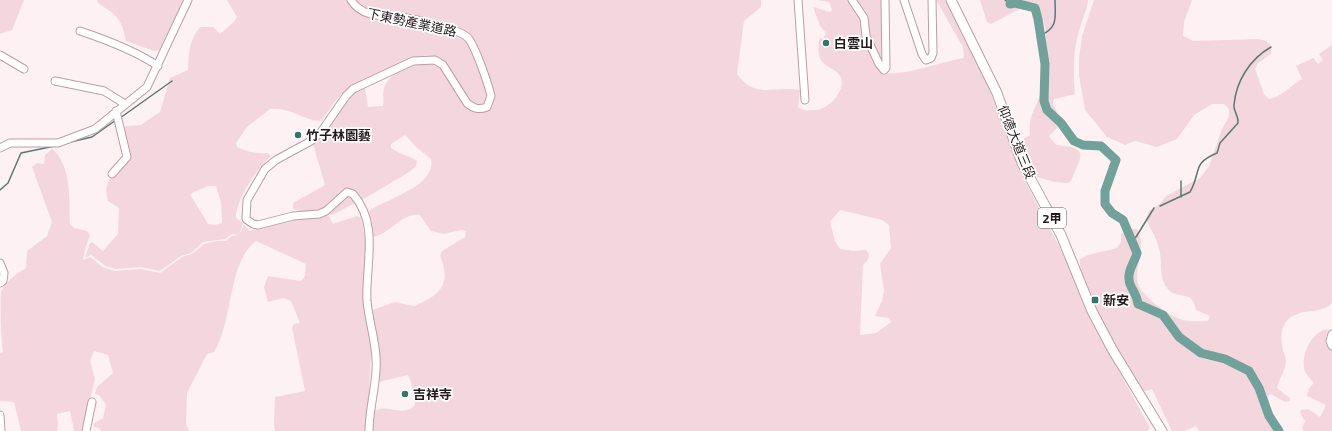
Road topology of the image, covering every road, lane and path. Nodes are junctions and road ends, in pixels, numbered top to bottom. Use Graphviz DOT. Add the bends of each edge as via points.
graph roads {
  1 [pos="188,0"];
  2 [pos="351,0"];
  3 [pos="798,0"];
  4 [pos="852,0"];
  5 [pos="885,0"];
  6 [pos="904,0"];
  7 [pos="932,0"];
  8 [pos="951,0"];
  9 [pos="80,32"];
  10 [pos="0,55"];
  11 [pos="158,66"];
  12 [pos="24,68"];
  13 [pos="55,81"];
  14 [pos="805,100"];
  15 [pos="124,104"];
  16 [pos="116,111"];
  17 [pos="0,148"];
  18 [pos="112,174"];
  19 [pos="0,263"];
  20 [pos="0,282"];
  21 [pos="1332,334"];
  22 [pos="1332,346"];
  23 [pos="92,402"];
  24 [pos="0,415"];
  25 [pos="1,431"];
  26 [pos="86,431"];
  27 [pos="369,431"];
  28 [pos="1162,431"];
  1 -- 11 [label="street"];
  2 -- 27 [label="street, 下東勢產業道路" via="360,10 370,14 384,18 398,17 463,33 469,39 491,96 487,107 474,108 467,103 440,62 429,59 413,61 353,89 322,132 265,169 248,200 246,220 258,225 294,216 319,214 347,192 356,197 368,227 370,248 367,302 375,342 376,369"];
  3 -- 14 [label="street"];
  4 -- 5 [label="street" via="864,18 866,36 884,70"];
  6 -- 7 [label="street" via="926,60 931,58 933,53"];
  8 -- 28 [label="main road, 仰德大道三段 / 2甲" via="997,93 1022,163 1061,235 1092,311"];
  9 -- 11 [label="street" via="107,40 143,56"];
  10 -- 12 [label="street"];
  11 -- 15 [label="street" via="147,86"];
  13 -- 15 [label="street" via="104,91"];
  15 -- 16 [label="street"];
  16 -- 17 [label="street" via="95,129 77,137 58,143 10,144"];
  16 -- 18 [label="street" via="126,157"];
  19 -- 20 [label="street" via="4,273 3,281"];
  21 -- 22 [label="street"];
  23 -- 26 [label="street"];
  24 -- 25 [label="street"];
}
